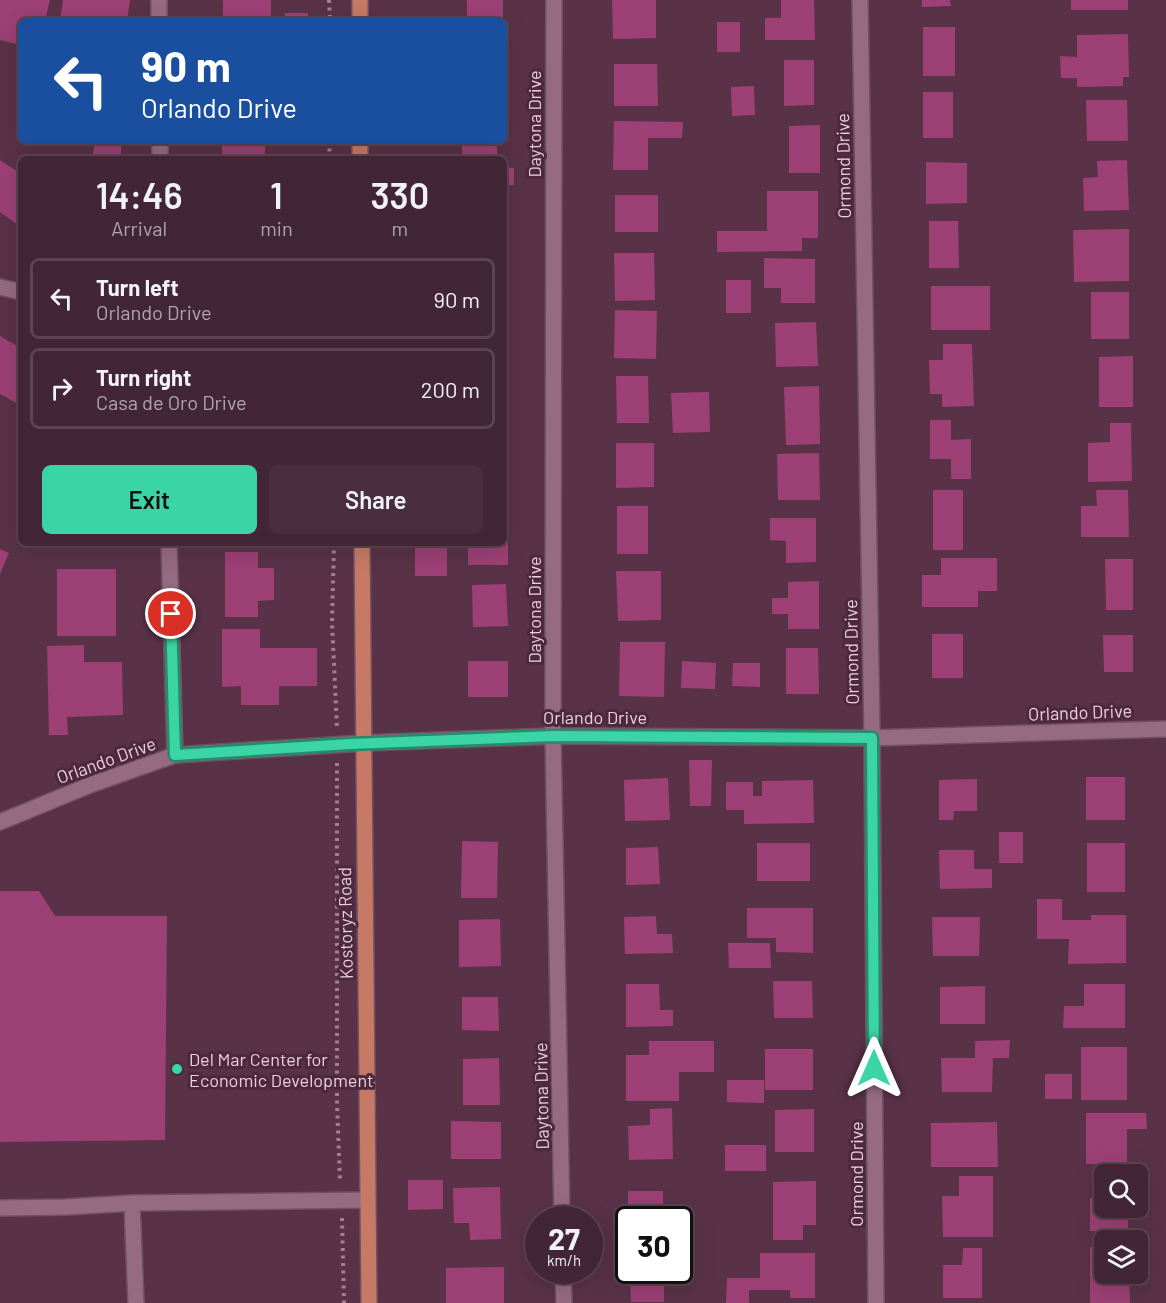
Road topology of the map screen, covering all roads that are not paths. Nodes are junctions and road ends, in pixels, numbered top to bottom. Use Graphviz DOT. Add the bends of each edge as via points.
graph roads {
  1 [pos="159,0"];
  2 [pos="360,0"];
  3 [pos="554,0"];
  4 [pos="860,0"];
  5 [pos="159,18"];
  6 [pos="360,18"];
  7 [pos="0,287"];
  8 [pos="18,290"];
  9 [pos="169,546"];
  10 [pos="362,546"];
  11 [pos="1166,729"];
  12 [pos="553,736"];
  13 [pos="872,738"];
  14 [pos="363,743"];
  15 [pos="175,755"];
  16 [pos="0,822"];
  17 [pos="368,1200"];
  18 [pos="132,1203"];
  19 [pos="562,1206"];
  20 [pos="0,1208"];
  21 [pos="563,1284"];
  22 [pos="136,1303"];
  23 [pos="369,1303"];
  24 [pos="564,1303"];
  25 [pos="876,1303"];
  1 -- 5 [label="street"];
  2 -- 6 [label="main road"];
  3 -- 12 [label="street, Daytona Drive"];
  4 -- 13 [label="street, Ormond Drive"];
  7 -- 8 [label="street"];
  9 -- 15 [label="street"];
  10 -- 14 [label="main road, Kostoryz Road"];
  11 -- 13 [label="street, Orlando Drive"];
  12 -- 13 [label="street, Orlando Drive"];
  12 -- 14 [label="street, Orlando Drive"];
  12 -- 19 [label="street, Daytona Drive"];
  13 -- 25 [label="street, Ormond Drive"];
  14 -- 15 [label="street, Orlando Drive"];
  14 -- 17 [label="main road, Kostoryz Road"];
  15 -- 16 [label="street, Orlando Drive"];
  17 -- 18 [label="street"];
  17 -- 23 [label="main road, Kostoryz Road"];
  18 -- 20 [label="street"];
  18 -- 22 [label="street"];
  21 -- 24 [label="street"];
}
